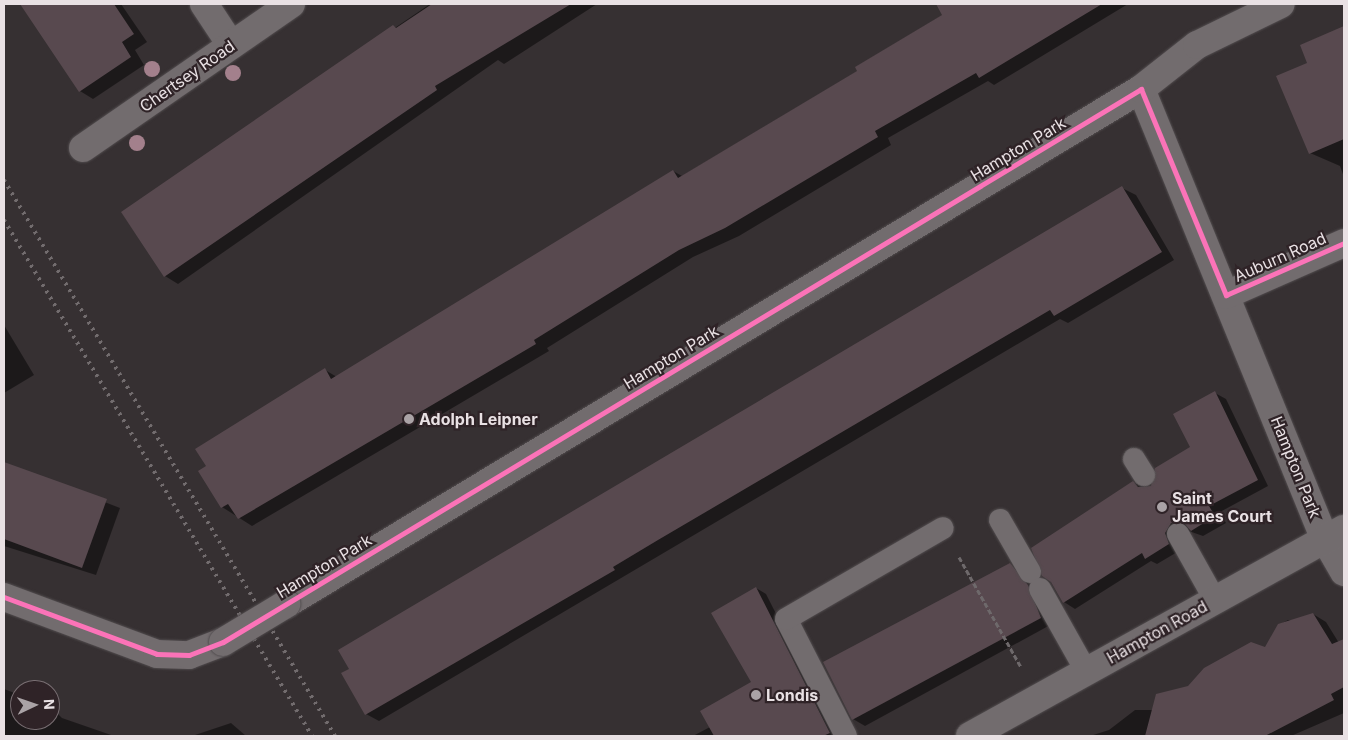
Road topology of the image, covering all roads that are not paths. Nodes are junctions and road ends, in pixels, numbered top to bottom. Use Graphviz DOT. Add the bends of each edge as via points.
graph roads {
  1 [pos="204,4"];
  2 [pos="291,4"];
  3 [pos="1281,4"];
  4 [pos="231,45"];
  5 [pos="1141,90"];
  6 [pos="83,148"];
  7 [pos="1344,243"];
  8 [pos="1226,295"];
  9 [pos="1000,520"];
  10 [pos="943,528"];
  11 [pos="1178,534"];
  12 [pos="1335,534"];
  13 [pos="1344,572"];
  14 [pos="4,597"];
  15 [pos="1216,600"];
  16 [pos="1086,671"];
  17 [pos="846,736"];
  18 [pos="970,736"];
  1 -- 4 [label="street"];
  2 -- 4 [label="street, Chertsey Road"];
  3 -- 5 [label="street, Hampton Park" via="1196,45"];
  4 -- 6 [label="street, Chertsey Road"];
  5 -- 8 [label="street, Hampton Park"];
  5 -- 14 [label="street, Hampton Park, bridge" via="223,642 189,655 157,654"];
  7 -- 8 [label="street, Auburn Road"];
  8 -- 12 [label="street, Hampton Park"];
  9 -- 16 [label="lane"];
  10 -- 17 [label="lane" via="786,619"];
  11 -- 15 [label="lane"];
  12 -- 13 [label="street, Hampton Park"];
  12 -- 15 [label="street, Hampton Road"];
  15 -- 16 [label="street, Hampton Road"];
  16 -- 18 [label="street, Hampton Road"];
}
